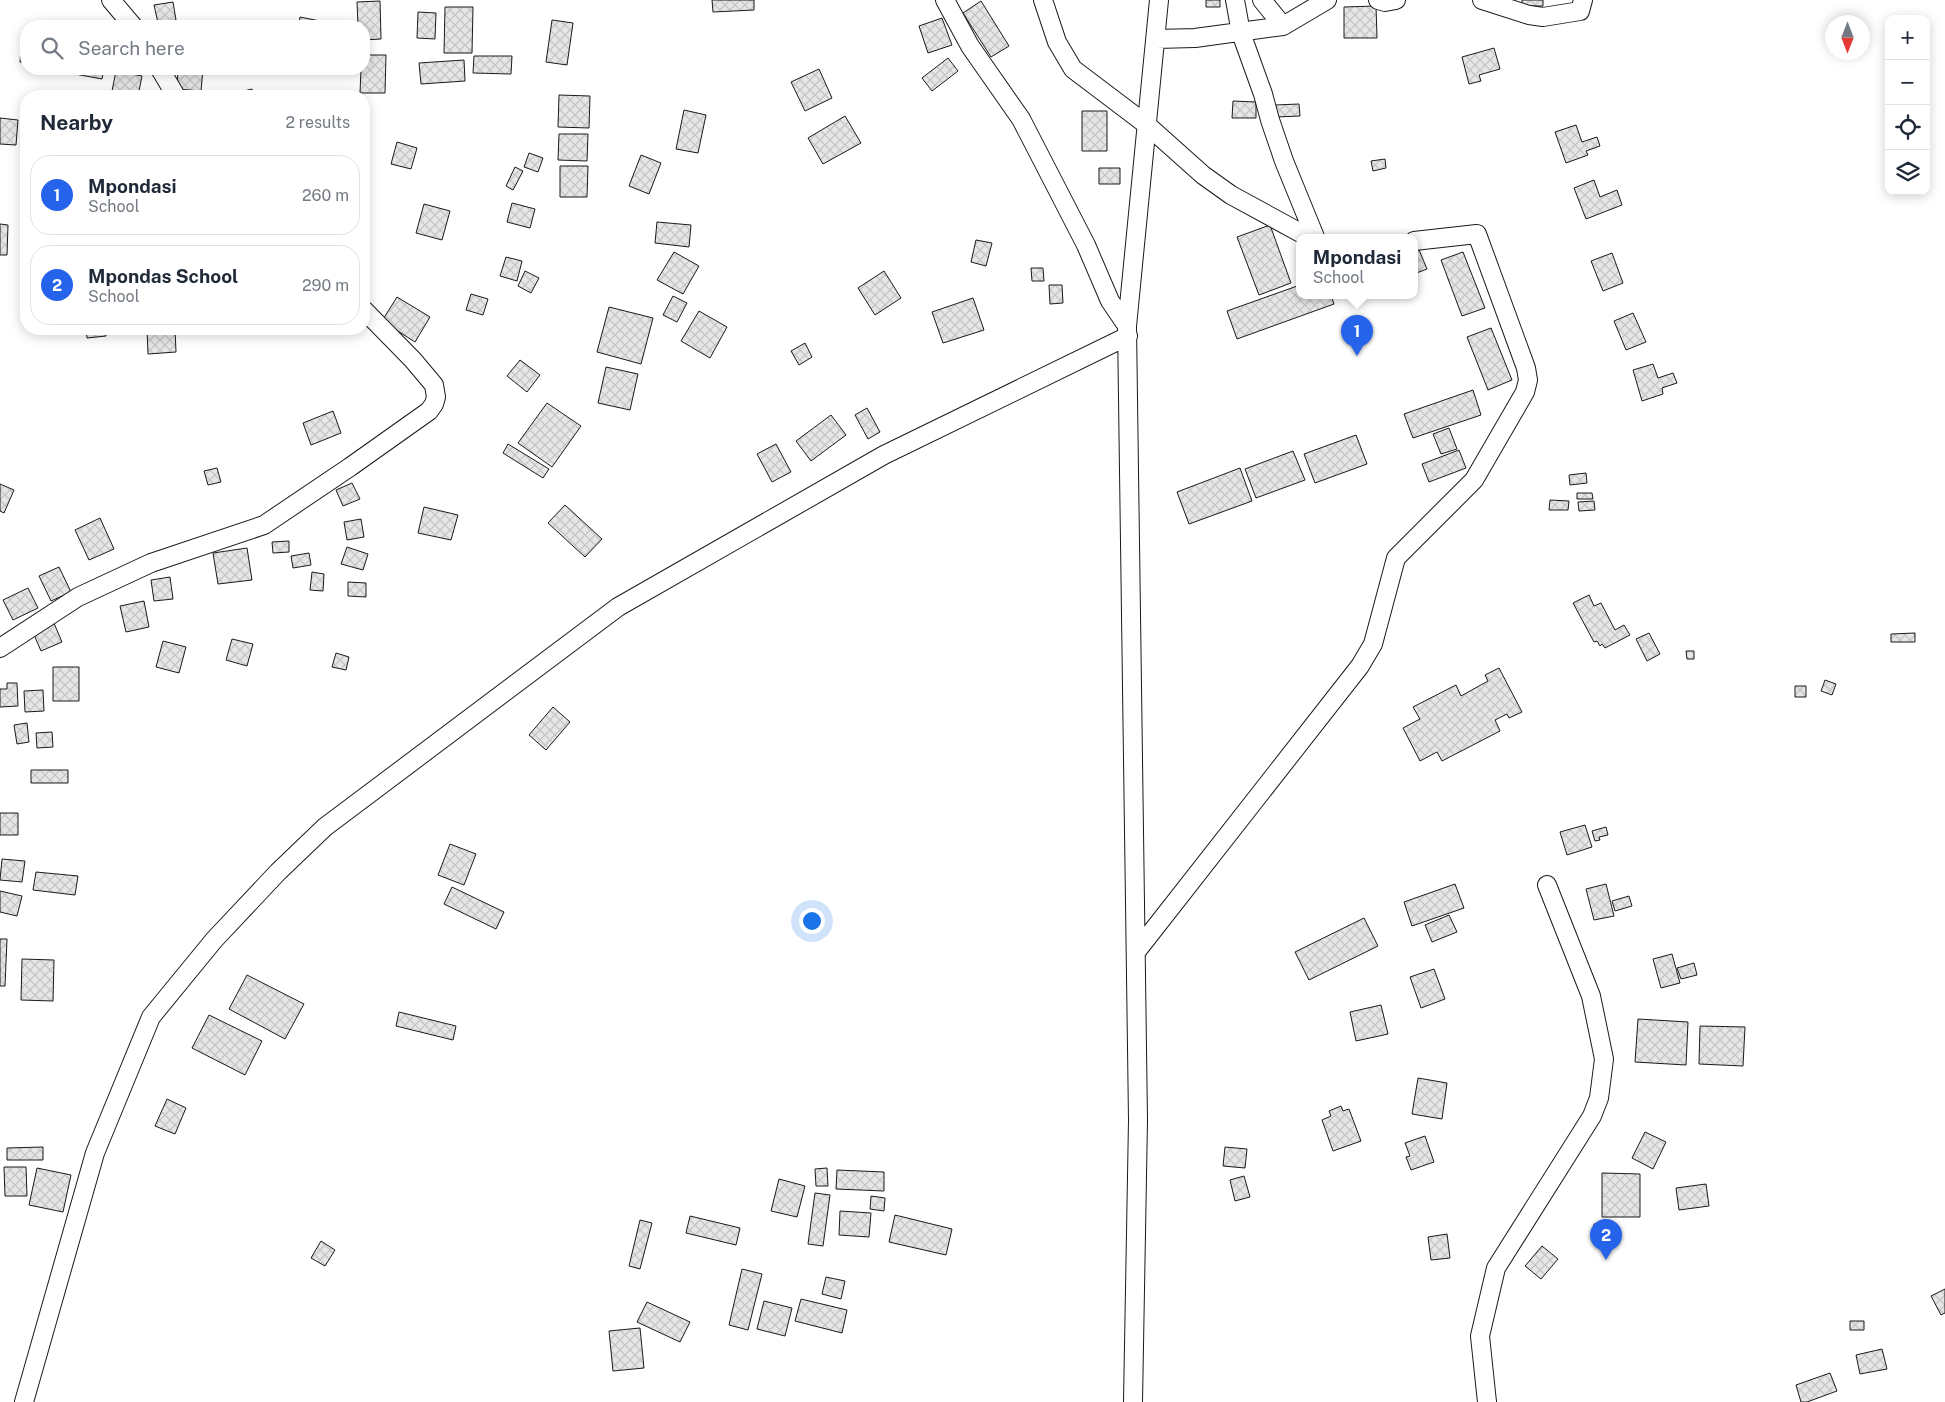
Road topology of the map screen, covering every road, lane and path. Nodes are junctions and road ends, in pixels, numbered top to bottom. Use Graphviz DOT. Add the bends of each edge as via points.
graph roads {
  1 [pos="111,0"];
  2 [pos="945,0"];
  3 [pos="1043,0"];
  4 [pos="1159,0"];
  5 [pos="1234,0"];
  6 [pos="1262,0"];
  7 [pos="1327,0"];
  8 [pos="1378,0"];
  9 [pos="1396,0"];
  10 [pos="1482,0"];
  11 [pos="1583,0"];
  12 [pos="1504,3"];
  13 [pos="128,20"];
  14 [pos="1283,26"];
  15 [pos="1240,33"];
  16 [pos="1156,39"];
  17 [pos="164,75"];
  18 [pos="172,90"];
  19 [pos="1147,125"];
  20 [pos="1302,234"];
  21 [pos="1314,234"];
  22 [pos="1418,241"];
  23 [pos="370,316"];
  24 [pos="1128,331"];
  25 [pos="0,648"];
  26 [pos="1547,885"];
  27 [pos="1136,952"];
  28 [pos="24,1402"];
  29 [pos="1133,1402"];
  30 [pos="1487,1402"];
  1 -- 13 [label="street"];
  2 -- 24 [label="street" via="970,46 1021,119 1086,245 1110,301"];
  3 -- 19 [label="street" via="1058,42 1073,69"];
  4 -- 16 [label="street"];
  5 -- 15 [label="street"];
  6 -- 14 [label="street"];
  7 -- 14 [label="street"];
  8 -- 9 [label="street"];
  10 -- 12 [label="street"];
  11 -- 12 [label="street" via="1580,11 1543,17 1529,15"];
  14 -- 15 [label="street"];
  15 -- 16 [label="street"];
  15 -- 21 [label="street" via="1284,161"];
  16 -- 19 [label="street"];
  17 -- 18 [label="street"];
  19 -- 20 [label="street" via="1217,185"];
  19 -- 24 [label="street"];
  22 -- 27 [label="street" via="1476,234 1526,368 1525,392 1474,480 1396,558 1372,644 1360,666"];
  23 -- 25 [label="street" via="434,385 436,397 430,411 264,525 151,563 94,589"];
  24 -- 27 [label="street"];
  24 -- 28 [label="street" via="884,455 618,607 325,827 278,872 214,940 150,1017 95,1154"];
  26 -- 30 [label="street" via="1592,996 1604,1059 1602,1079 1592,1116 1496,1268 1480,1336"];
  27 -- 29 [label="street" via="1138,1120"];
}
